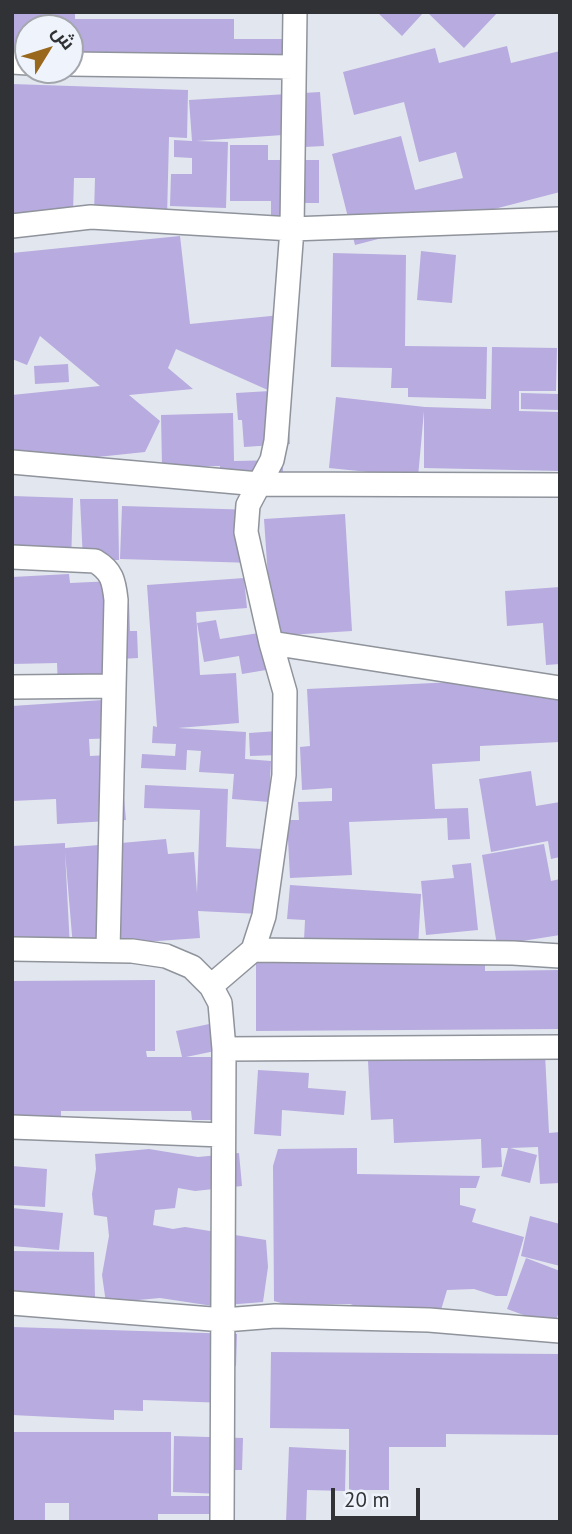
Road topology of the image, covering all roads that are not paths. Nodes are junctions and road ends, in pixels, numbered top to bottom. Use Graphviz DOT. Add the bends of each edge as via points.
graph roads {
  1 [pos="295,12"];
  2 [pos="84,64"];
  3 [pos="293,67"];
  4 [pos="560,219"];
  5 [pos="12,226"];
  6 [pos="292,229"];
  7 [pos="12,462"];
  8 [pos="259,484"];
  9 [pos="560,485"];
  10 [pos="12,557"];
  11 [pos="271,643"];
  12 [pos="114,686"];
  13 [pos="12,687"];
  14 [pos="560,688"];
  15 [pos="12,950"];
  16 [pos="108,950"];
  17 [pos="253,950"];
  18 [pos="560,956"];
  19 [pos="211,986"];
  20 [pos="560,1047"];
  21 [pos="224,1049"];
  22 [pos="12,1127"];
  23 [pos="223,1135"];
  24 [pos="12,1303"];
  25 [pos="224,1320"];
  26 [pos="560,1331"];
  27 [pos="217,1521"];
  1 -- 3 [label="street"];
  2 -- 3 [label="street"];
  3 -- 6 [label="street"];
  4 -- 6 [label="street"];
  5 -- 6 [label="street" via="91,217"];
  6 -- 8 [label="street" via="275,441 272,460"];
  7 -- 8 [label="street"];
  8 -- 9 [label="street"];
  8 -- 11 [label="street" via="248,505 246,532"];
  10 -- 12 [label="street" via="95,561 106,567 113,578 116,600"];
  11 -- 14 [label="street"];
  11 -- 17 [label="street" via="285,692 284,775 264,916"];
  12 -- 13 [label="street"];
  12 -- 16 [label="street"];
  15 -- 16 [label="street"];
  16 -- 19 [label="street" via="166,956 192,967"];
  17 -- 18 [label="street"];
  17 -- 19 [label="street"];
  19 -- 21 [label="street" via="219,1003"];
  20 -- 21 [label="street"];
  21 -- 23 [label="street"];
  22 -- 23 [label="street"];
  23 -- 25 [label="street"];
  24 -- 25 [label="street"];
  25 -- 26 [label="street" via="275,1316 429,1320"];
  25 -- 27 [label="street"];
}
